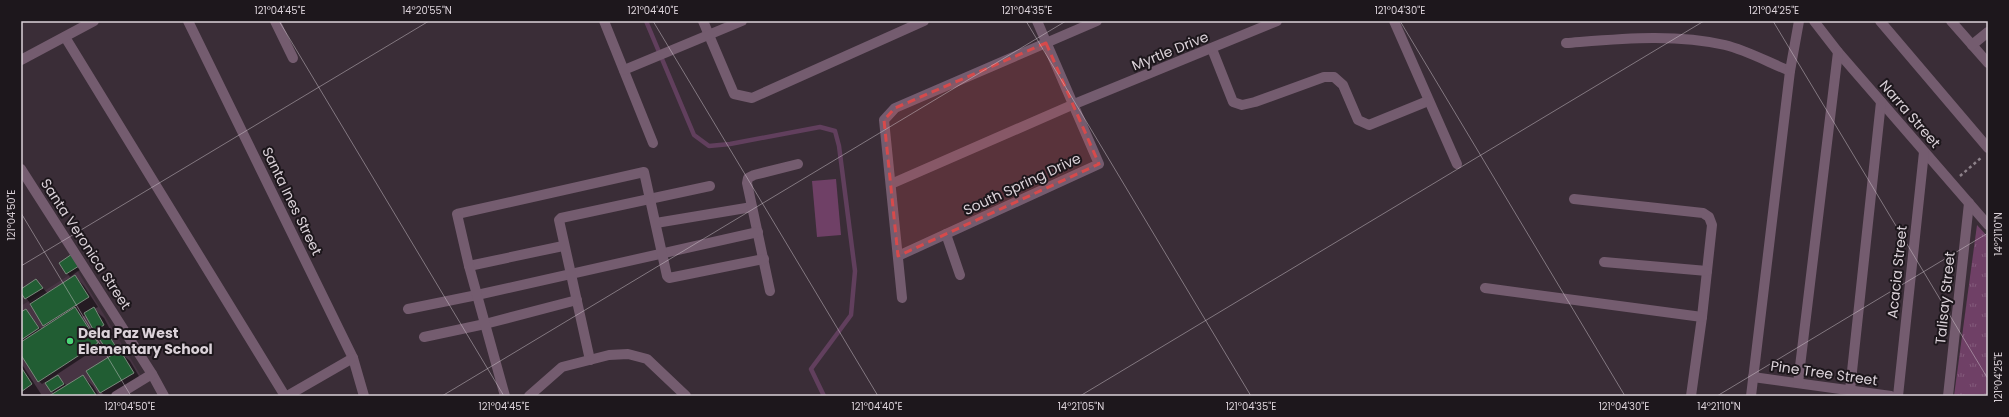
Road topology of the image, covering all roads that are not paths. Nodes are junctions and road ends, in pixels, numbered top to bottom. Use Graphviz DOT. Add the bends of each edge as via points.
graph roads {
  1 [pos="94,21"];
  2 [pos="188,21"];
  3 [pos="275,21"];
  4 [pos="604,21"];
  5 [pos="703,21"];
  6 [pos="742,21"];
  7 [pos="924,21"];
  8 [pos="1037,21"];
  9 [pos="1097,21"];
  10 [pos="1277,21"];
  11 [pos="1394,21"];
  12 [pos="1799,21"];
  13 [pos="1814,21"];
  14 [pos="1880,21"];
  15 [pos="1951,21"];
  16 [pos="1988,32"];
  17 [pos="709,35"];
  18 [pos="65,37"];
  19 [pos="1046,43"];
  20 [pos="1566,43"];
  21 [pos="1972,45"];
  22 [pos="1212,49"];
  23 [pos="1838,52"];
  24 [pos="293,58"];
  25 [pos="21,60"];
  26 [pos="1988,64"];
  27 [pos="624,70"];
  28 [pos="1790,71"];
  29 [pos="1428,101"];
  30 [pos="1881,102"];
  31 [pos="1072,105"];
  32 [pos="653,143"];
  33 [pos="1924,152"];
  34 [pos="1985,152"];
  35 [pos="798,164"];
  36 [pos="1457,164"];
  37 [pos="21,169"];
  38 [pos="891,184"];
  39 [pos="710,186"];
  40 [pos="650,198"];
  41 [pos="1574,199"];
  42 [pos="1969,203"];
  43 [pos="752,207"];
  44 [pos="656,223"];
  45 [pos="1988,225"];
  46 [pos="758,232"];
  47 [pos="946,234"];
  48 [pos="564,246"];
  49 [pos="662,254"];
  50 [pos="898,256"];
  51 [pos="764,259"];
  52 [pos="1604,262"];
  53 [pos="469,266"];
  54 [pos="1707,271"];
  55 [pos="570,273"];
  56 [pos="960,275"];
  57 [pos="1485,288"];
  58 [pos="770,291"];
  59 [pos="477,295"];
  60 [pos="902,298"];
  61 [pos="577,300"];
  62 [pos="408,309"];
  63 [pos="1702,317"];
  64 [pos="485,324"];
  65 [pos="424,337"];
  66 [pos="353,358"];
  67 [pos="590,360"];
  68 [pos="152,374"];
  69 [pos="1753,377"];
  70 [pos="1798,383"];
  71 [pos="1850,390"];
  72 [pos="116,396"];
  73 [pos="164,396"];
  74 [pos="286,396"];
  75 [pos="364,396"];
  76 [pos="505,396"];
  77 [pos="529,396"];
  78 [pos="686,396"];
  79 [pos="1691,396"];
  80 [pos="1751,396"];
  81 [pos="1890,396"];
  82 [pos="1898,396"];
  83 [pos="1948,396"];
  1 -- 18 [label="street"];
  2 -- 66 [label="street, Santa Ines Street"];
  3 -- 24 [label="street"];
  4 -- 27 [label="street"];
  5 -- 17 [label="street"];
  6 -- 17 [label="street"];
  7 -- 17 [label="street" via="752,98 734,94"];
  8 -- 19 [label="street, South Spring Drive"];
  9 -- 19 [label="street"];
  10 -- 22 [label="street, Myrtle Drive"];
  11 -- 29 [label="street"];
  12 -- 28 [label="street"];
  13 -- 23 [label="street, Narra Street"];
  14 -- 34 [label="street"];
  15 -- 21 [label="street"];
  16 -- 21 [label="street"];
  17 -- 27 [label="street"];
  18 -- 25 [label="street"];
  18 -- 74 [label="street"];
  19 -- 31 [label="street, South Spring Drive"];
  19 -- 38 [label="street" via="896,108 884,120"];
  20 -- 28 [label="street" via="1626,39 1698,41 1726,45"];
  21 -- 26 [label="street"];
  22 -- 29 [label="street" via="1233,102 1255,102 1324,77 1334,77 1343,85 1358,120 1369,125"];
  22 -- 31 [label="street, Myrtle Drive"];
  23 -- 30 [label="street, Narra Street"];
  23 -- 70 [label="street"];
  27 -- 32 [label="street"];
  28 -- 69 [label="street"];
  29 -- 36 [label="street"];
  30 -- 33 [label="street, Narra Street"];
  30 -- 71 [label="street"];
  31 -- 38 [label="street, Myrtle Drive"];
  31 -- 47 [label="street, South Spring Drive" via="1099,164"];
  33 -- 42 [label="street, Narra Street"];
  33 -- 82 [label="street, Acacia Street"];
  35 -- 43 [label="street" via="748,178"];
  37 -- 68 [label="street, Santa Veronica Street"];
  38 -- 50 [label="street"];
  39 -- 40 [label="street"];
  40 -- 44 [label="street"];
  40 -- 48 [label="street" via="561,218 558,223"];
  40 -- 53 [label="street" via="644,172 457,214"];
  41 -- 54 [label="street" via="1703,213 1709,217 1712,225"];
  42 -- 45 [label="street, Narra Street"];
  42 -- 83 [label="street, Talisay Street"];
  43 -- 44 [label="street"];
  43 -- 46 [label="street"];
  44 -- 49 [label="street"];
  46 -- 49 [label="street"];
  46 -- 51 [label="street"];
  47 -- 50 [label="street, South Spring Drive"];
  47 -- 56 [label="street"];
  48 -- 53 [label="street"];
  48 -- 55 [label="street"];
  49 -- 51 [label="street" via="667,276 672,278"];
  49 -- 55 [label="street"];
  50 -- 60 [label="street"];
  51 -- 58 [label="street"];
  52 -- 54 [label="street"];
  53 -- 59 [label="street"];
  54 -- 63 [label="street"];
  55 -- 59 [label="street"];
  55 -- 61 [label="street"];
  57 -- 63 [label="street"];
  59 -- 62 [label="street"];
  59 -- 64 [label="street"];
  61 -- 64 [label="street"];
  61 -- 67 [label="street"];
  63 -- 79 [label="street"];
  64 -- 65 [label="street"];
  64 -- 76 [label="street"];
  66 -- 74 [label="street"];
  66 -- 75 [label="street, Santa Ines Street"];
  67 -- 77 [label="street" via="562,366"];
  67 -- 78 [label="street" via="628,354 646,359"];
  68 -- 72 [label="street"];
  68 -- 73 [label="street, Santa Veronica Street"];
  69 -- 70 [label="street, Pine Tree Street"];
  69 -- 80 [label="street"];
  70 -- 71 [label="street, Pine Tree Street"];
  71 -- 81 [label="street, Pine Tree Street"];
}
